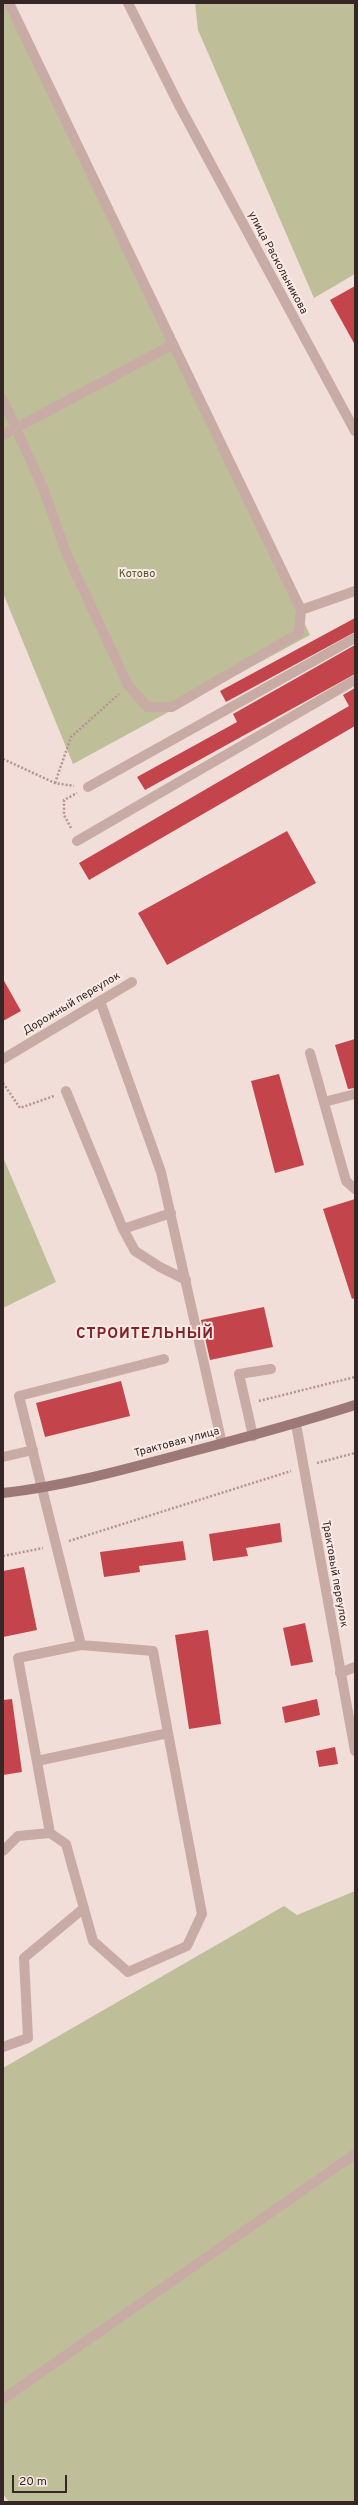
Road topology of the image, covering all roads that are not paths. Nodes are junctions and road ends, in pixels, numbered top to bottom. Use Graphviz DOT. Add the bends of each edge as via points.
graph roads {
  1 [pos="9,3"];
  2 [pos="128,3"];
  3 [pos="172,345"];
  4 [pos="3,400"];
  5 [pos="17,428"];
  6 [pos="355,431"];
  7 [pos="3,435"];
  8 [pos="355,591"];
  9 [pos="301,610"];
  10 [pos="355,638"];
  11 [pos="355,680"];
  12 [pos="88,787"];
  13 [pos="77,841"];
  14 [pos="132,982"];
  15 [pos="100,1001"];
  16 [pos="310,1053"];
  17 [pos="3,1059"];
  18 [pos="66,1091"];
  19 [pos="355,1094"];
  20 [pos="324,1102"];
  21 [pos="355,1189"];
  22 [pos="172,1213"];
  23 [pos="123,1229"];
  24 [pos="186,1280"];
  25 [pos="164,1359"];
  26 [pos="271,1369"];
  27 [pos="355,1404"];
  28 [pos="296,1424"];
  29 [pos="252,1436"];
  30 [pos="222,1444"];
  31 [pos="33,1450"];
  32 [pos="3,1457"];
  33 [pos="43,1488"];
  34 [pos="3,1493"];
  35 [pos="81,1645"];
  36 [pos="355,1667"];
  37 [pos="340,1673"];
  38 [pos="168,1733"];
  39 [pos="355,1751"];
  40 [pos="37,1761"];
  41 [pos="50,1833"];
  42 [pos="3,1851"];
  43 [pos="84,1908"];
  44 [pos="3,2047"];
  45 [pos="355,2154"];
  46 [pos="3,2399"];
  1 -- 3 [label="street"];
  2 -- 6 [label="street, улица Раскольникова" via="179,105"];
  3 -- 5 [label="street"];
  3 -- 9 [label="street"];
  4 -- 5 [label="street"];
  5 -- 7 [label="street"];
  5 -- 9 [label="street" via="43,488 67,555 128,686 147,707 172,707 299,633"];
  8 -- 9 [label="street"];
  10 -- 12 [label="street"];
  11 -- 13 [label="street"];
  14 -- 15 [label="street, Дорожный переулок"];
  15 -- 17 [label="street, Дорожный переулок"];
  15 -- 22 [label="street" via="161,1172"];
  16 -- 20 [label="street"];
  18 -- 23 [label="street"];
  19 -- 20 [label="street"];
  20 -- 21 [label="street" via="346,1181"];
  22 -- 23 [label="street"];
  22 -- 24 [label="street"];
  23 -- 24 [label="street" via="136,1251"];
  24 -- 30 [label="street"];
  25 -- 31 [label="street" via="19,1396"];
  26 -- 29 [label="street" via="239,1374"];
  27 -- 28 [label="main road, Трактовая улица"];
  28 -- 29 [label="main road, Трактовая улица"];
  28 -- 37 [label="street, Трактовый переулок"];
  29 -- 30 [label="main road, Трактовая улица"];
  30 -- 33 [label="main road, Трактовая улица"];
  31 -- 32 [label="street"];
  31 -- 33 [label="street"];
  33 -- 34 [label="main road, Трактовая улица"];
  33 -- 35 [label="street"];
  35 -- 38 [label="street" via="153,1651"];
  35 -- 40 [label="street" via="18,1658"];
  36 -- 37 [label="street"];
  37 -- 39 [label="street, Трактовый переулок"];
  38 -- 40 [label="street"];
  38 -- 43 [label="street" via="202,1914 187,1946 128,1972 93,1941"];
  40 -- 41 [label="street"];
  41 -- 42 [label="street" via="18,1836"];
  41 -- 43 [label="street" via="66,1844"];
  43 -- 44 [label="street" via="24,1958 28,2038"];
  45 -- 46 [label="street"];
}
